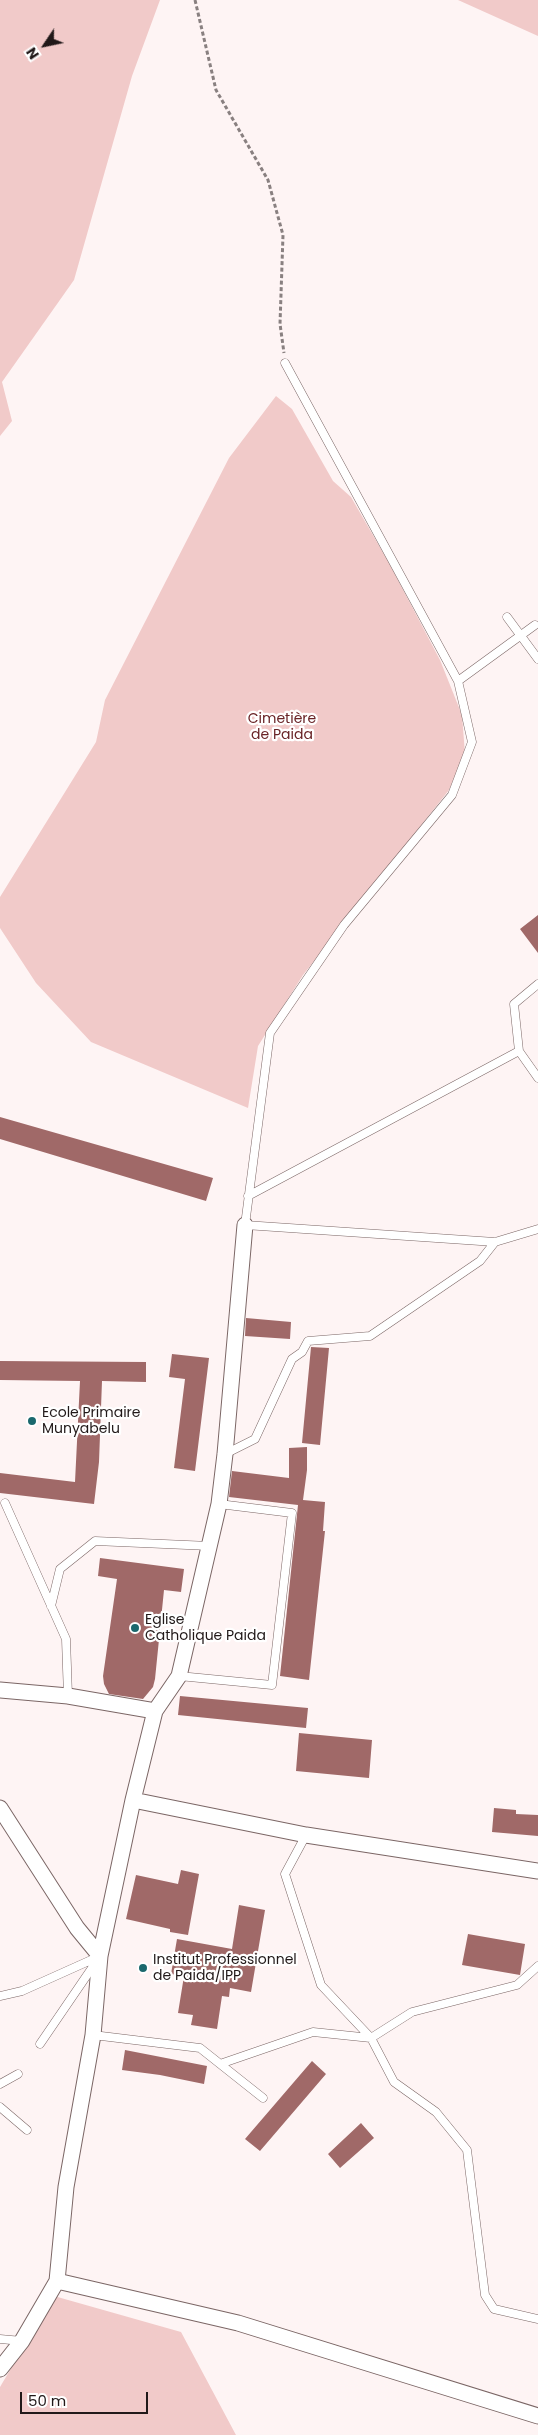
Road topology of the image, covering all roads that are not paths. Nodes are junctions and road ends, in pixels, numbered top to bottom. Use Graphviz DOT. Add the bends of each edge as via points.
graph roads {
  1 [pos="285,364"];
  2 [pos="507,617"];
  3 [pos="535,625"];
  4 [pos="521,635"];
  5 [pos="538,659"];
  6 [pos="458,681"];
  7 [pos="538,984"];
  8 [pos="519,1051"];
  9 [pos="538,1078"];
  10 [pos="248,1196"];
  11 [pos="245,1225"];
  12 [pos="538,1229"];
  13 [pos="495,1242"];
  14 [pos="225,1454"];
  15 [pos="5,1503"];
  16 [pos="219,1504"];
  17 [pos="210,1546"];
  18 [pos="51,1606"];
  19 [pos="179,1676"];
  20 [pos="0,1690"];
  21 [pos="68,1696"];
  22 [pos="154,1711"];
  23 [pos="133,1800"];
  24 [pos="0,1808"];
  25 [pos="306,1834"];
  26 [pos="538,1871"];
  27 [pos="100,1956"];
  28 [pos="538,1966"];
  29 [pos="0,1996"];
  30 [pos="93,2034"];
  31 [pos="371,2038"];
  32 [pos="40,2044"];
  33 [pos="220,2064"];
  34 [pos="18,2074"];
  35 [pos="0,2084"];
  36 [pos="263,2098"];
  37 [pos="0,2107"];
  38 [pos="27,2130"];
  39 [pos="57,2281"];
  40 [pos="538,2318"];
  41 [pos="0,2338"];
  42 [pos="22,2340"];
  43 [pos="0,2369"];
  44 [pos="538,2416"];
  1 -- 6 [label="lane"];
  2 -- 4 [label="lane"];
  3 -- 4 [label="lane"];
  4 -- 5 [label="lane"];
  4 -- 6 [label="lane"];
  6 -- 10 [label="lane" via="472,742 452,795 344,925 270,1033"];
  7 -- 8 [label="lane" via="514,1004"];
  8 -- 9 [label="lane"];
  8 -- 10 [label="lane"];
  10 -- 11 [label="lane"];
  11 -- 13 [label="lane"];
  11 -- 14 [label="street"];
  12 -- 13 [label="lane"];
  13 -- 14 [label="lane" via="480,1261 370,1336 308,1341 302,1352 292,1359 255,1439"];
  14 -- 16 [label="street"];
  15 -- 18 [label="lane"];
  16 -- 17 [label="street"];
  16 -- 19 [label="lane" via="292,1513 272,1685"];
  17 -- 18 [label="lane" via="95,1541 60,1569"];
  17 -- 19 [label="street"];
  18 -- 21 [label="lane" via="66,1639"];
  19 -- 22 [label="street"];
  20 -- 21 [label="street"];
  21 -- 22 [label="street"];
  22 -- 23 [label="street"];
  23 -- 25 [label="street"];
  23 -- 27 [label="street"];
  24 -- 27 [label="street" via="77,1928"];
  25 -- 26 [label="street"];
  25 -- 31 [label="lane" via="285,1874 321,1985"];
  27 -- 29 [label="lane" via="22,1991"];
  27 -- 30 [label="street"];
  27 -- 32 [label="lane"];
  28 -- 31 [label="lane" via="517,1985 412,2012"];
  30 -- 33 [label="lane" via="200,2048"];
  30 -- 39 [label="street" via="66,2187"];
  31 -- 33 [label="lane" via="313,2032"];
  31 -- 40 [label="lane" via="394,2082 436,2112 467,2150 486,2295 494,2310"];
  33 -- 36 [label="lane"];
  34 -- 35 [label="lane"];
  37 -- 38 [label="lane"];
  39 -- 42 [label="street"];
  39 -- 44 [label="street" via="238,2323"];
  41 -- 42 [label="lane"];
  42 -- 43 [label="street"];
}
